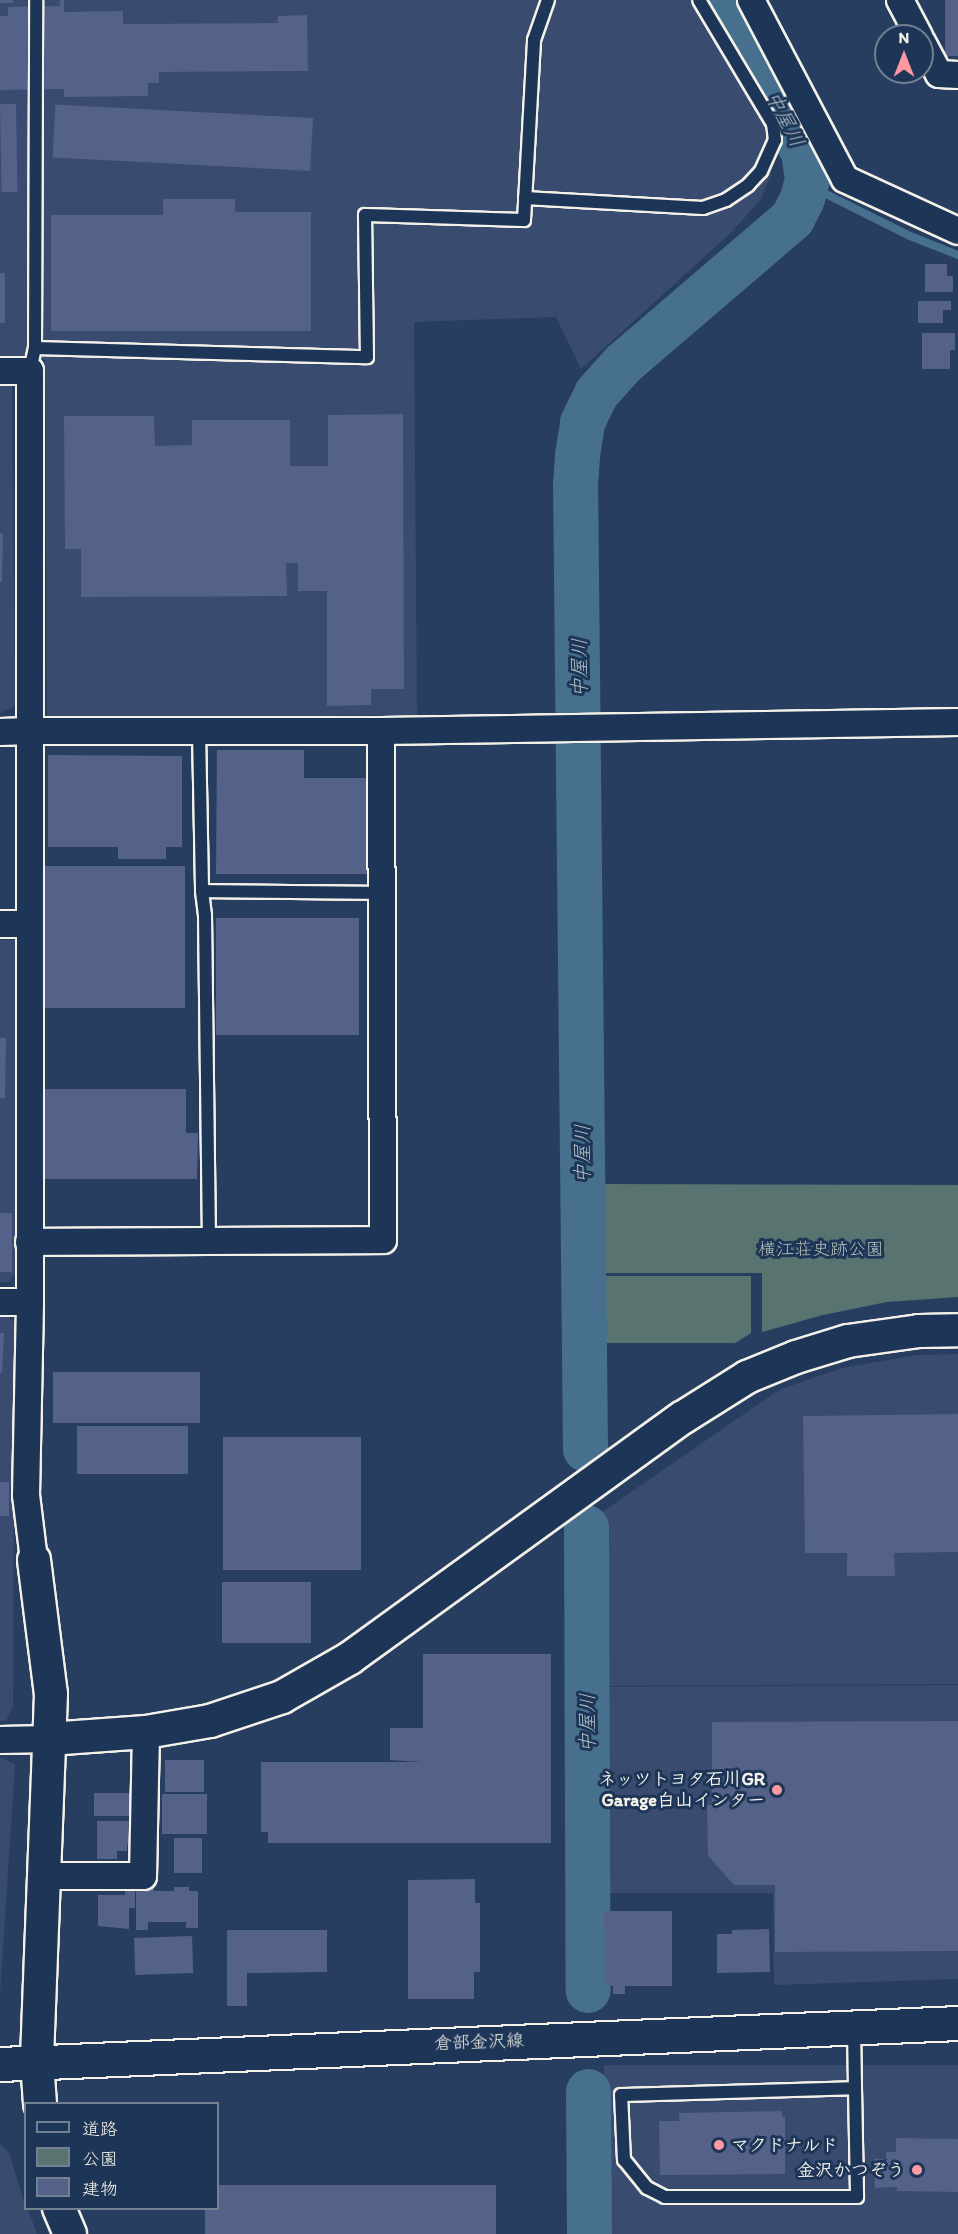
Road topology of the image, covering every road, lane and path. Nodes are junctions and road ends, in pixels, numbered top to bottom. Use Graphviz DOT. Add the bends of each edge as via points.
graph roads {
  1 [pos="36,0"];
  2 [pos="548,0"];
  3 [pos="699,0"];
  4 [pos="751,0"];
  5 [pos="900,0"];
  6 [pos="913,24"];
  7 [pos="934,65"];
  8 [pos="958,75"];
  9 [pos="525,198"];
  10 [pos="958,231"];
  11 [pos="33,360"];
  12 [pos="0,371"];
  13 [pos="958,723"];
  14 [pos="30,731"];
  15 [pos="199,731"];
  16 [pos="381,731"];
  17 [pos="0,732"];
  18 [pos="202,891"];
  19 [pos="381,893"];
  20 [pos="0,924"];
  21 [pos="30,924"];
  22 [pos="209,1241"];
  23 [pos="29,1242"];
  24 [pos="0,1302"];
  25 [pos="30,1302"];
  26 [pos="958,1330"];
  27 [pos="34,1560"];
  28 [pos="146,1732"];
  29 [pos="49,1739"];
  30 [pos="0,1740"];
  31 [pos="43,1876"];
  32 [pos="958,2023"];
  33 [pos="854,2025"];
  34 [pos="37,2062"];
  35 [pos="0,2064"];
  36 [pos="855,2088"];
  37 [pos="40,2102"];
  38 [pos="60,2210"];
  39 [pos="70,2234"];
  1 -- 11 [label="lane"];
  2 -- 9 [label="lane" via="534,40"];
  3 -- 9 [label="lane" via="773,124 775,140 761,171 726,200 703,208"];
  4 -- 10 [label="street" via="845,179"];
  5 -- 6 [label="street"];
  7 -- 8 [label="street" via="939,74"];
  9 -- 11 [label="lane" via="524,220 365,215 367,357"];
  11 -- 12 [label="street"];
  11 -- 14 [label="street"];
  13 -- 16 [label="street"];
  14 -- 15 [label="street"];
  14 -- 17 [label="street"];
  14 -- 21 [label="street"];
  15 -- 16 [label="street"];
  15 -- 18 [label="lane"];
  16 -- 19 [label="street"];
  18 -- 19 [label="lane"];
  18 -- 22 [label="lane"];
  19 -- 22 [label="street" via="383,1240"];
  20 -- 21 [label="street"];
  21 -- 23 [label="street"];
  22 -- 23 [label="street"];
  23 -- 25 [label="street"];
  24 -- 25 [label="street"];
  25 -- 27 [label="street" via="26,1495"];
  26 -- 28 [label="street" via="848,1341 747,1377 682,1418 340,1664 282,1697 210,1721"];
  27 -- 29 [label="street" via="51,1695"];
  28 -- 29 [label="street"];
  28 -- 31 [label="street" via="143,1876"];
  29 -- 30 [label="street"];
  29 -- 31 [label="street"];
  31 -- 34 [label="street"];
  32 -- 33 [label="main road, 倉部金沢線"];
  33 -- 34 [label="main road, 倉部金沢線"];
  33 -- 36 [label="lane"];
  34 -- 35 [label="main road, 倉部金沢線"];
  34 -- 37 [label="street"];
  36 -- 36 [label="lane" via="857,2197 665,2197 647,2188 624,2160 621,2095"];
  38 -- 39 [label="street"];
}
